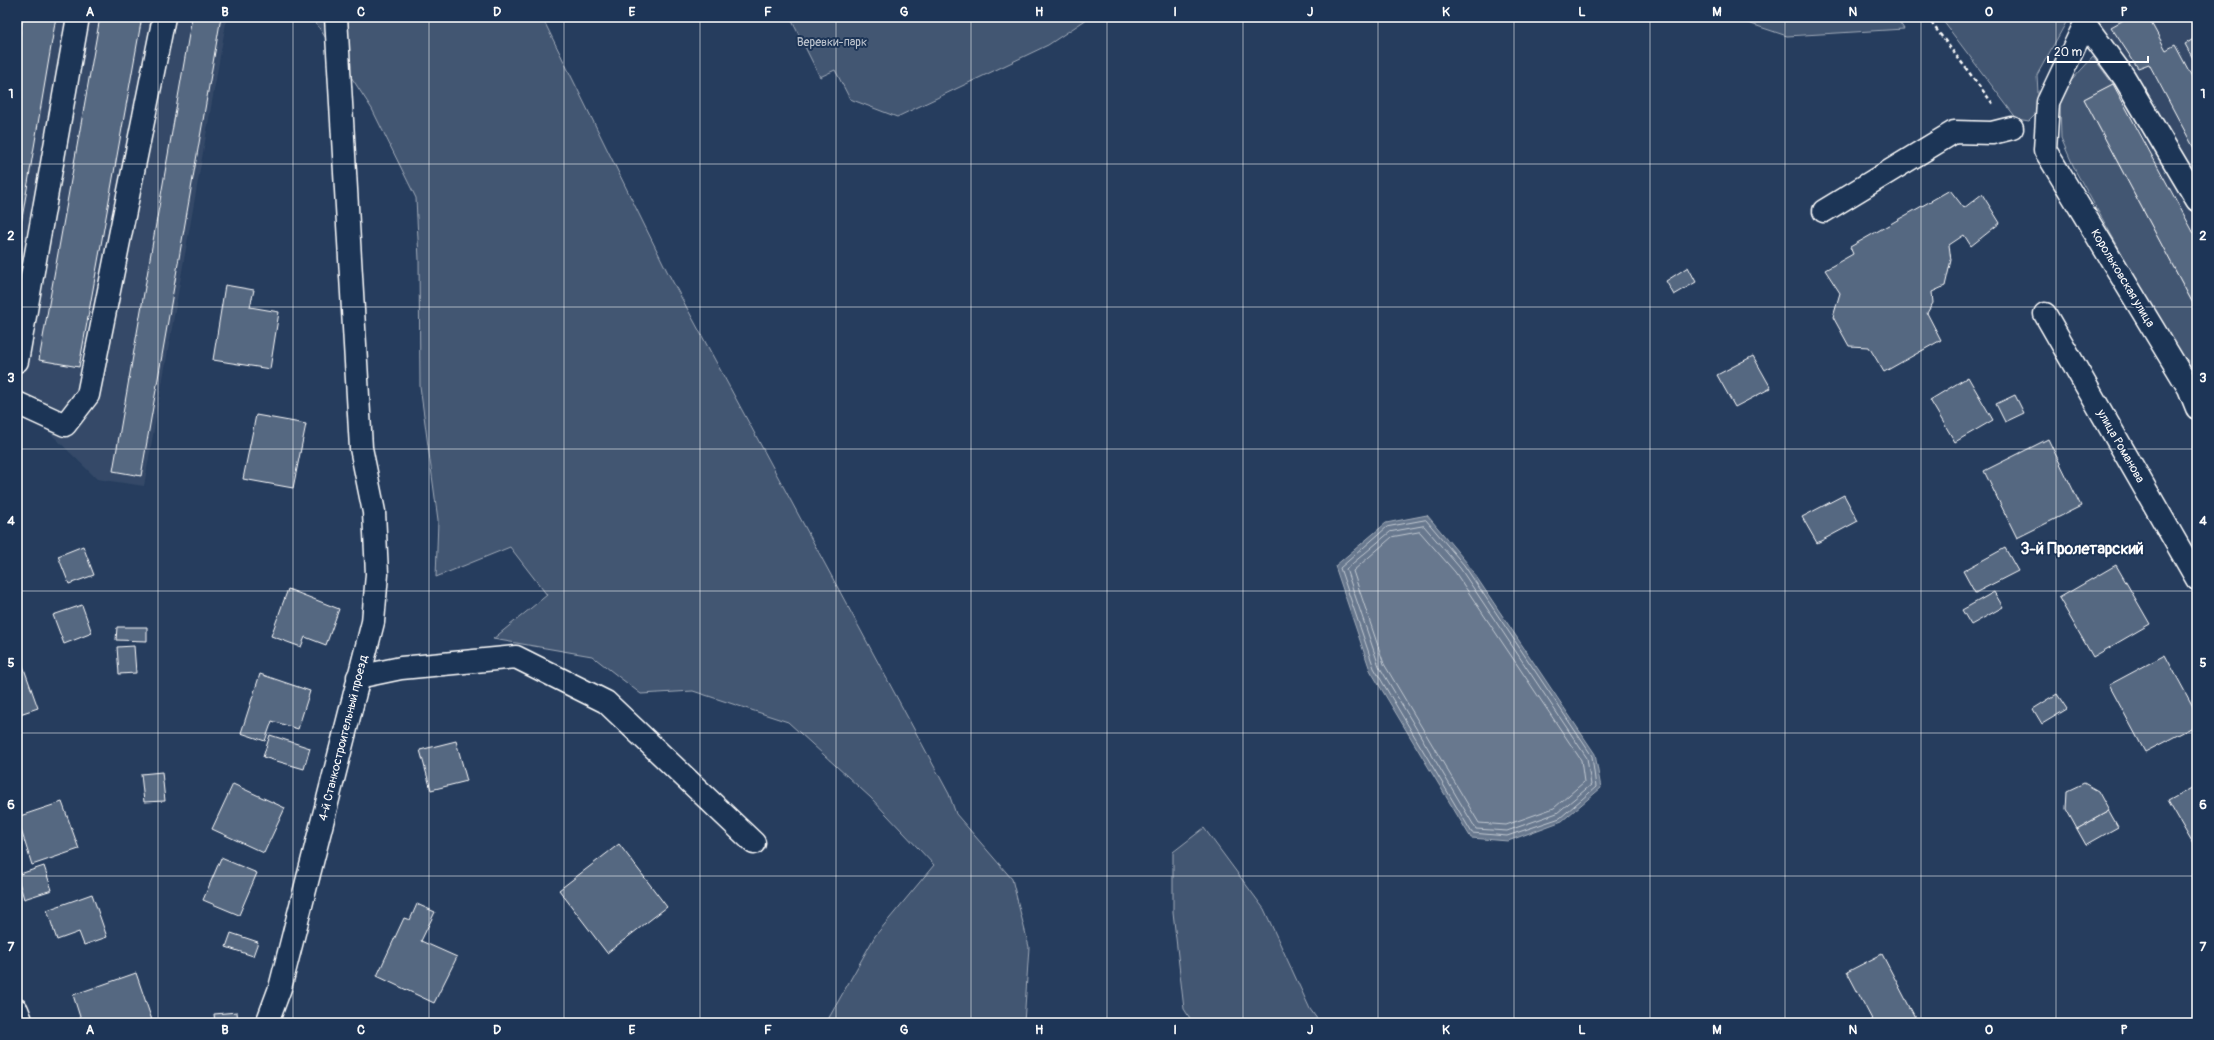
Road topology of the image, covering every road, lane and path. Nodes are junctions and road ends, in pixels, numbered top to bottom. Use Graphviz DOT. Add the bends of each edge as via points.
graph roads {
  1 [pos="78,17"];
  2 [pos="164,17"];
  3 [pos="336,17"];
  4 [pos="1927,17"];
  5 [pos="2084,19"];
  6 [pos="2012,128"];
  7 [pos="2197,200"];
  8 [pos="1824,211"];
  9 [pos="2045,314"];
  10 [pos="17,361"];
  11 [pos="17,403"];
  12 [pos="2197,408"];
  13 [pos="2197,579"];
  14 [pos="358,677"];
  15 [pos="754,843"];
  16 [pos="17,1010"];
  17 [pos="22,1023"];
  18 [pos="267,1023"];
  1 -- 10 [label="street"];
  2 -- 11 [label="street" via="88,394 65,425"];
  3 -- 14 [label="street, 4-й Станкостроительный проезд" via="361,448 374,512 377,574 373,622"];
  4 -- 6 [label="path"];
  5 -- 7 [label="street" via="2124,77"];
  5 -- 12 [label="street, Корольковская улица" via="2048,102 2046,150 2189,388"];
  6 -- 8 [label="street" via="1992,133 1954,132"];
  9 -- 13 [label="street, улица Романова"];
  14 -- 15 [label="street" via="401,668 516,657 606,702"];
  14 -- 18 [label="street, 4-й Станкостроительный проезд" via="280,988"];
  16 -- 17 [label="street"];
}
